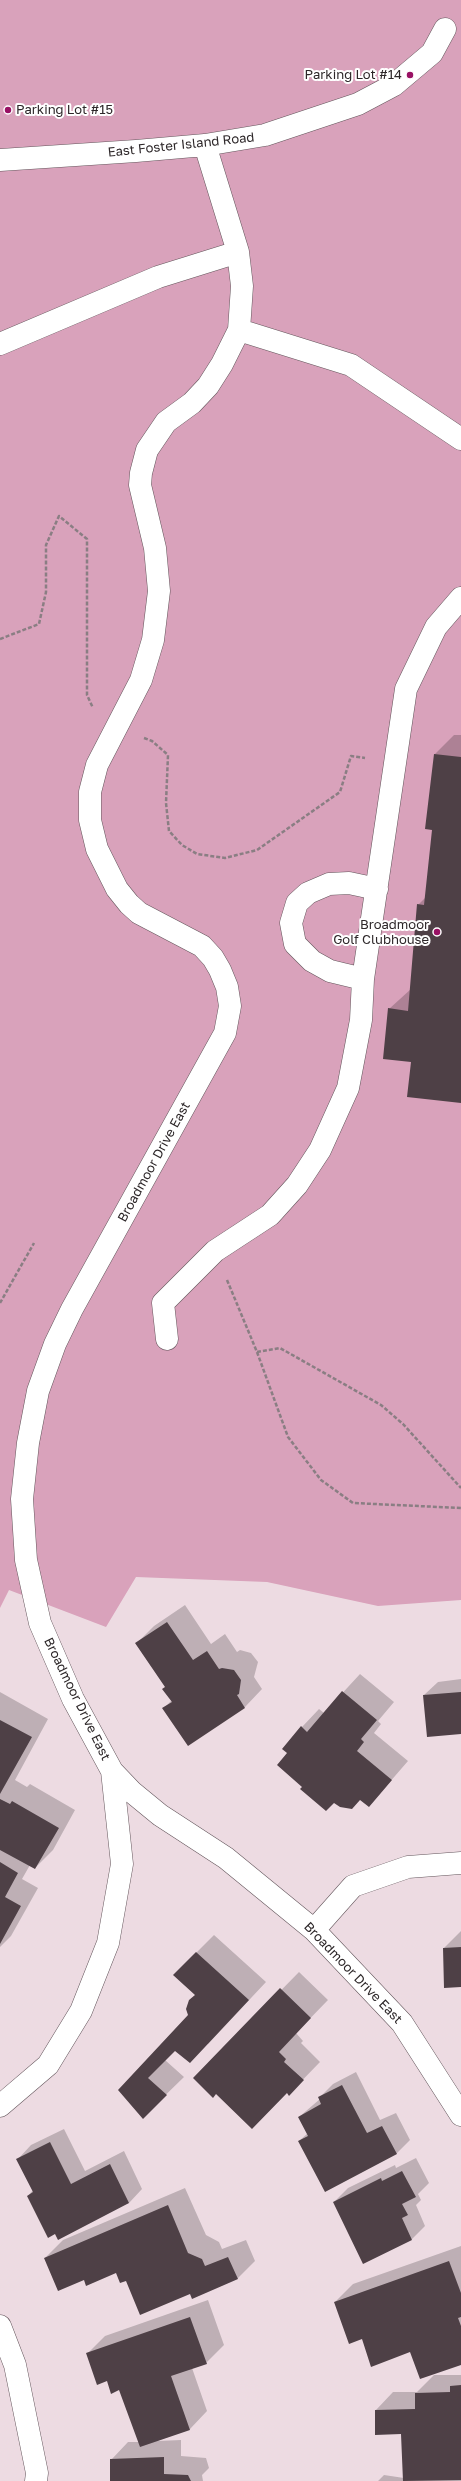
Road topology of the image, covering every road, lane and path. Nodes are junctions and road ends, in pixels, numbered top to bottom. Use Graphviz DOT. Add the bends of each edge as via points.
graph roads {
  1 [pos="445,29"];
  2 [pos="206,145"];
  3 [pos="0,160"];
  4 [pos="238,252"];
  5 [pos="239,330"];
  6 [pos="0,344"];
  7 [pos="461,439"];
  8 [pos="461,598"];
  9 [pos="0,639"];
  10 [pos="93,708"];
  11 [pos="139,735"];
  12 [pos="395,762"];
  13 [pos="377,889"];
  14 [pos="363,980"];
  15 [pos="34,1243"];
  16 [pos="215,1251"];
  17 [pos="0,1303"];
  18 [pos="167,1339"];
  19 [pos="257,1352"];
  20 [pos="461,1488"];
  21 [pos="461,1508"];
  22 [pos="112,1772"];
  23 [pos="461,1863"];
  24 [pos="314,1930"];
  25 [pos="0,2106"];
  26 [pos="461,2115"];
  27 [pos="0,2326"];
  28 [pos="36,2481"];
  1 -- 2 [label="street, East Foster Island Road" via="432,53 410,73 394,85 358,104 265,135"];
  2 -- 3 [label="street, East Foster Island Road"];
  2 -- 4 [label="street, Broadmoor Drive East"];
  4 -- 5 [label="street, Broadmoor Drive East" via="242,286"];
  4 -- 6 [label="street" via="158,277"];
  5 -- 7 [label="street" via="351,366"];
  5 -- 22 [label="street, Broadmoor Drive East" via="208,386 192,403 166,422 147,450 140,486 155,548 159,591 153,640 141,680 97,765 90,792 90,820 97,849 106,871 129,904 140,913 202,946 213,958 227,986 230,1006 227,1023 225,1033 205,1071 55,1344 35,1406 22,1499 26,1560 40,1623 73,1699"];
  8 -- 12 [label="street" via="436,627 406,689"];
  9 -- 10 [label="path" via="39,624 46,592 46,545 59,516 86,539 87,695"];
  11 -- 12 [label="path" via="152,741 168,755 168,831 182,845 197,854 225,858 257,850 340,792 351,756"];
  12 -- 13 [label="street"];
  13 -- 14 [label="street"];
  13 -- 14 [label="street" via="349,883 329,884 308,893 297,903 291,923 295,944 312,960 330,971"];
  14 -- 16 [label="street" via="361,1020 348,1088 320,1150 297,1185 270,1215"];
  15 -- 17 [label="path"];
  16 -- 18 [label="street" via="163,1304"];
  16 -- 19 [label="path"];
  19 -- 20 [label="path" via="280,1348 381,1405 403,1424"];
  19 -- 21 [label="path" via="288,1437 321,1480 353,1503"];
  22 -- 24 [label="street, Broadmoor Drive East" via="160,1815 226,1858"];
  22 -- 25 [label="street" via="122,1864 108,1943 80,2011 48,2065"];
  23 -- 24 [label="street" via="408,1867 353,1886"];
  24 -- 26 [label="street, Broadmoor Drive East" via="402,2023"];
  27 -- 28 [label="street" via="15,2365 37,2473"];
}
